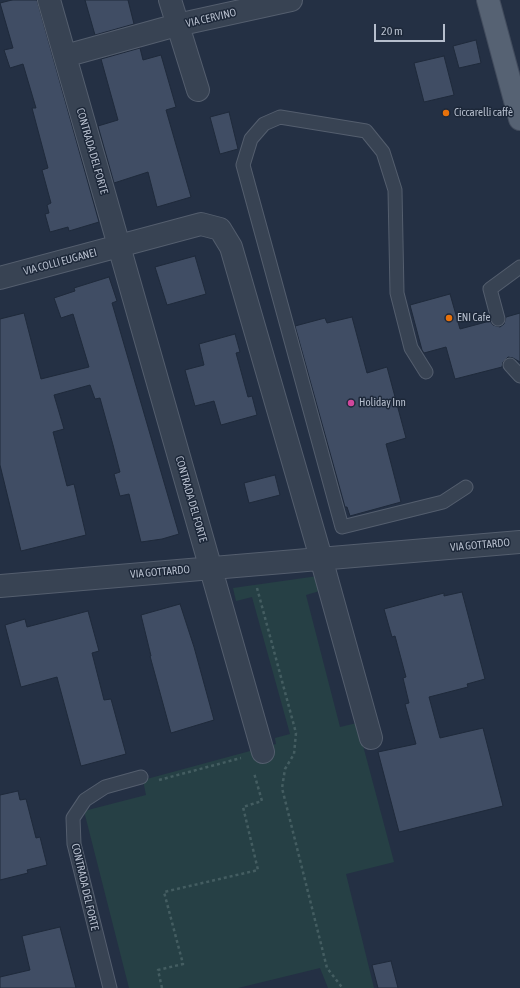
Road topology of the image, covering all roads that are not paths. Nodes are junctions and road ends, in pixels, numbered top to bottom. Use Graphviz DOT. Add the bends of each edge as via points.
graph roads {
  1 [pos="49,0"];
  2 [pos="170,0"];
  3 [pos="291,0"];
  4 [pos="488,0"];
  5 [pos="177,25"];
  6 [pos="65,56"];
  7 [pos="198,90"];
  8 [pos="520,119"];
  9 [pos="119,246"];
  10 [pos="520,267"];
  11 [pos="0,278"];
  12 [pos="498,319"];
  13 [pos="510,365"];
  14 [pos="426,372"];
  15 [pos="520,376"];
  16 [pos="466,486"];
  17 [pos="520,542"];
  18 [pos="321,558"];
  19 [pos="210,568"];
  20 [pos="0,586"];
  21 [pos="371,738"];
  22 [pos="256,754"];
  23 [pos="141,777"];
  24 [pos="110,988"];
  1 -- 6 [label="street, CONTRADA DEL FORTE"];
  2 -- 5 [label="street, VIA CERVINO"];
  3 -- 5 [label="street, VIA CERVINO"];
  4 -- 8 [label="main road"];
  5 -- 6 [label="street"];
  5 -- 7 [label="street, VIA CERVINO"];
  6 -- 9 [label="street, CONTRADA DEL FORTE"];
  9 -- 11 [label="street, VIA COLLI EUGANEI"];
  9 -- 18 [label="street" via="201,224 220,229 231,247"];
  9 -- 19 [label="street, CONTRADA DEL FORTE"];
  10 -- 12 [label="lane" via="490,289"];
  13 -- 15 [label="lane"];
  14 -- 16 [label="lane" via="411,348 397,293 395,190 383,152 366,131 280,117 264,124 251,139 243,165 342,527 443,502"];
  17 -- 18 [label="street, VIA GOTTARDO"];
  18 -- 19 [label="street, VIA GOTTARDO"];
  18 -- 21 [label="street"];
  19 -- 20 [label="street, VIA GOTTARDO"];
  19 -- 22 [label="street, CONTRADA DEL FORTE"];
  23 -- 24 [label="lane, CONTRADA DEL FORTE" via="105,787 84,800 73,818 74,844"];
}
